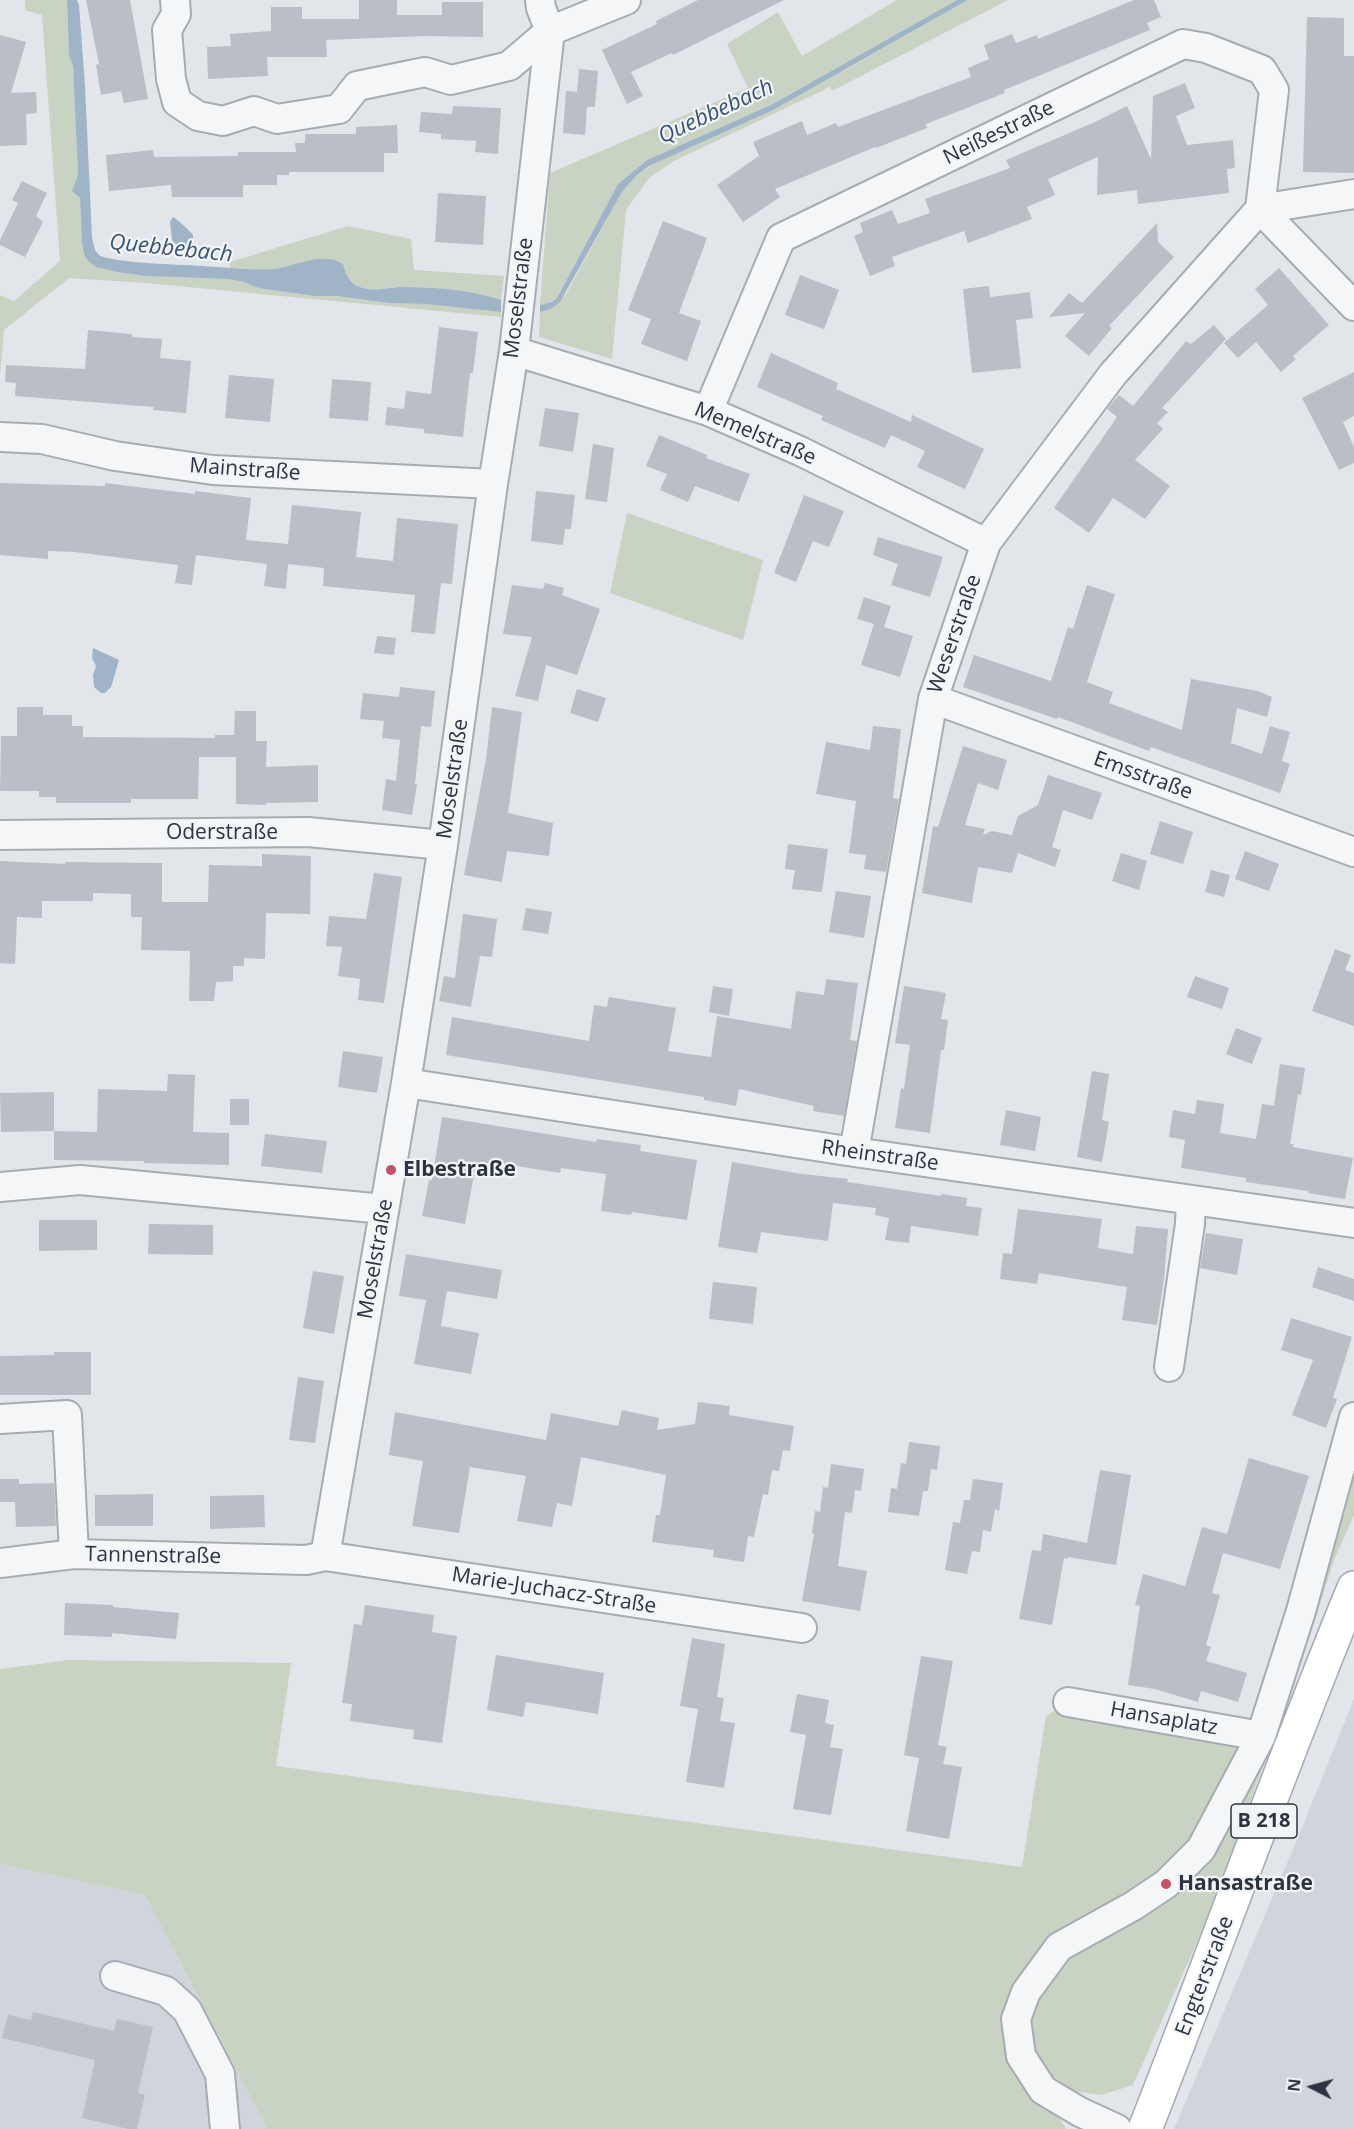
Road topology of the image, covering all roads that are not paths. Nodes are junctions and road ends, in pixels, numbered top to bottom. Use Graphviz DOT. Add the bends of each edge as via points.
graph roads {
  1 [pos="175,0"];
  2 [pos="540,0"];
  3 [pos="626,0"];
  4 [pos="550,31"];
  5 [pos="1354,194"];
  6 [pos="1260,209"];
  7 [pos="1354,306"];
  8 [pos="514,351"];
  9 [pos="708,411"];
  10 [pos="0,437"];
  11 [pos="493,484"];
  12 [pos="986,543"];
  13 [pos="933,699"];
  14 [pos="0,835"];
  15 [pos="444,845"];
  16 [pos="1354,852"];
  17 [pos="406,1083"];
  18 [pos="854,1152"];
  19 [pos="0,1187"];
  20 [pos="1191,1200"];
  21 [pos="384,1209"];
  22 [pos="1354,1223"];
  23 [pos="1169,1367"];
  24 [pos="1354,1417"];
  25 [pos="0,1419"];
  26 [pos="74,1554"];
  27 [pos="316,1558"];
  28 [pos="0,1563"];
  29 [pos="1354,1588"];
  30 [pos="802,1628"];
  31 [pos="1068,1702"];
  32 [pos="1261,1736"];
  33 [pos="115,1976"];
  34 [pos="225,2129"];
  35 [pos="1117,2129"];
  36 [pos="1145,2129"];
  1 -- 4 [label="street" via="176,14 167,30 177,102 198,116 223,121 254,111 277,119 339,109 357,87 425,72 451,80 509,66"];
  2 -- 4 [label="street, Moselstraße"];
  3 -- 4 [label="street"];
  4 -- 8 [label="street, Moselstraße"];
  5 -- 6 [label="street"];
  6 -- 7 [label="street"];
  6 -- 9 [label="street, Neißestraße" via="1274,90 1262,70 1206,48 1183,44 781,238"];
  6 -- 12 [label="street, Weserstraße" via="1113,374"];
  8 -- 9 [label="street, Memelstraße"];
  8 -- 11 [label="street, Moselstraße"];
  9 -- 12 [label="street, Memelstraße" via="800,451"];
  10 -- 11 [label="street, Mainstraße" via="42,439 115,456 213,470"];
  11 -- 15 [label="street, Moselstraße"];
  12 -- 13 [label="street, Weserstraße"];
  13 -- 16 [label="street, Emsstraße"];
  13 -- 18 [label="street, Weserstraße"];
  14 -- 15 [label="street, Oderstraße" via="308,832"];
  15 -- 17 [label="street, Moselstraße"];
  17 -- 18 [label="street, Rheinstraße"];
  17 -- 21 [label="street, Moselstraße"];
  18 -- 20 [label="street, Rheinstraße"];
  19 -- 21 [label="street" via="80,1180"];
  20 -- 22 [label="street, Rheinstraße"];
  20 -- 23 [label="street"];
  21 -- 27 [label="street, Moselstraße"];
  24 -- 32 [label="street" via="1301,1611"];
  25 -- 26 [label="street" via="67,1415"];
  26 -- 27 [label="street, Tannenstraße"];
  26 -- 28 [label="street, Tannenstraße"];
  27 -- 30 [label="street, Marie-Juchacz-Straße"];
  29 -- 36 [label="main road, Engterstraße / B 218"];
  31 -- 32 [label="street, Hansaplatz"];
  32 -- 35 [label="street" via="1201,1849 1166,1884 1059,1947 1026,1992 1016,2019 1021,2056 1043,2090"];
  33 -- 34 [label="street" via="166,1991 188,2010 220,2074"];
}
